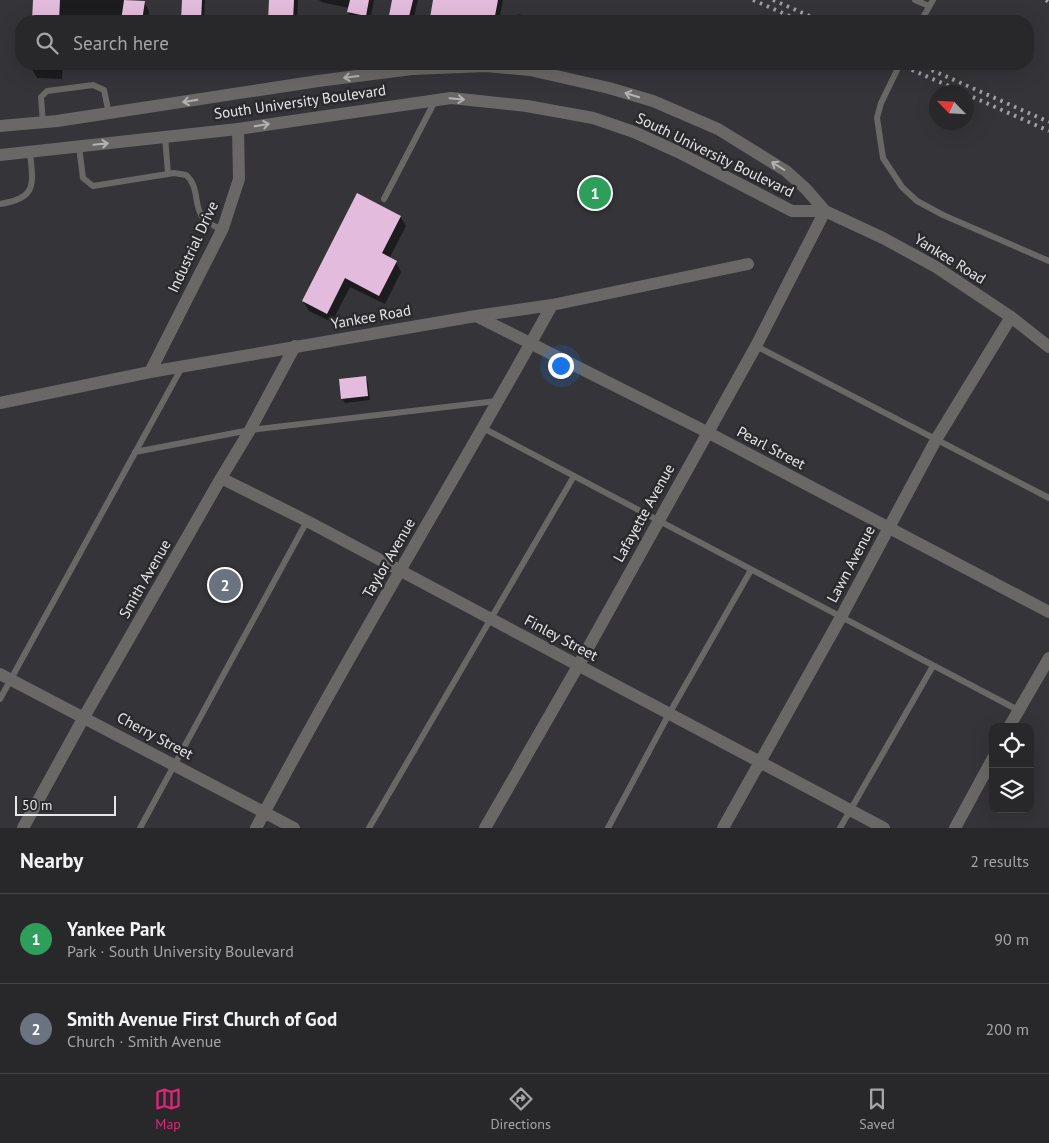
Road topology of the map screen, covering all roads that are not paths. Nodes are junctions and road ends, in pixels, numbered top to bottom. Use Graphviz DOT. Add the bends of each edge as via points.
graph roads {
  1 [pos="915,0"];
  2 [pos="931,3"];
  3 [pos="924,15"];
  4 [pos="404,70"];
  5 [pos="530,70"];
  6 [pos="897,70"];
  7 [pos="436,100"];
  8 [pos="109,114"];
  9 [pos="43,123"];
  10 [pos="0,126"];
  11 [pos="238,129"];
  12 [pos="165,137"];
  13 [pos="79,147"];
  14 [pos="30,152"];
  15 [pos="0,155"];
  16 [pos="168,174"];
  17 [pos="384,200"];
  18 [pos="0,204"];
  19 [pos="825,212"];
  20 [pos="222,230"];
  21 [pos="1049,261"];
  22 [pos="748,264"];
  23 [pos="552,305"];
  24 [pos="476,316"];
  25 [pos="1011,317"];
  26 [pos="531,343"];
  27 [pos="295,346"];
  28 [pos="756,346"];
  29 [pos="1049,347"];
  30 [pos="182,366"];
  31 [pos="150,372"];
  32 [pos="499,400"];
  33 [pos="0,403"];
  34 [pos="483,428"];
  35 [pos="250,430"];
  36 [pos="707,432"];
  37 [pos="937,438"];
  38 [pos="135,452"];
  39 [pos="574,476"];
  40 [pos="221,478"];
  41 [pos="1049,498"];
  42 [pos="307,520"];
  43 [pos="658,520"];
  44 [pos="890,528"];
  45 [pos="751,570"];
  46 [pos="400,571"];
  47 [pos="1049,612"];
  48 [pos="842,617"];
  49 [pos="490,618"];
  50 [pos="1049,658"];
  51 [pos="578,666"];
  52 [pos="933,666"];
  53 [pos="5,677"];
  54 [pos="0,699"];
  55 [pos="1018,710"];
  56 [pos="669,714"];
  57 [pos="84,717"];
  58 [pos="1012,723"];
  59 [pos="760,762"];
  60 [pos="175,765"];
  61 [pos="989,765"];
  62 [pos="850,810"];
  63 [pos="265,812"];
  64 [pos="23,828"];
  65 [pos="140,828"];
  66 [pos="256,828"];
  67 [pos="294,828"];
  68 [pos="369,828"];
  69 [pos="485,828"];
  70 [pos="608,828"];
  71 [pos="723,828"];
  72 [pos="840,828"];
  73 [pos="884,828"];
  74 [pos="955,828"];
  1 -- 2 [label="lane"];
  2 -- 3 [label="lane"];
  4 -- 8 [label="street, South University Boulevard, one-way"];
  19 -- 5 [label="street, South University Boulevard, one-way" via="786,170 718,129 652,101"];
  6 -- 21 [label="lane" via="877,118 883,158 902,187 917,201 943,216"];
  11 -- 7 [label="street, South University Boulevard, one-way"];
  7 -- 17 [label="lane"];
  7 -- 19 [label="street, South University Boulevard, one-way" via="451,98 517,105 593,118 678,152 792,211"];
  8 -- 9 [label="street, South University Boulevard"];
  8 -- 9 [label="lane" via="104,90 93,85 47,91 41,97"];
  9 -- 10 [label="street, South University Boulevard"];
  11 -- 12 [label="street, South University Boulevard"];
  11 -- 20 [label="street, Industrial Drive" via="239,179"];
  13 -- 12 [label="street, South University Boulevard, one-way"];
  12 -- 16 [label="lane"];
  13 -- 14 [label="street, South University Boulevard"];
  13 -- 16 [label="lane" via="83,178 90,186"];
  14 -- 15 [label="street, South University Boulevard"];
  14 -- 18 [label="lane" via="33,182 29,191 18,201"];
  16 -- 20 [label="lane" via="178,172 189,177 201,214"];
  19 -- 25 [label="street, Yankee Road" via="936,267"];
  19 -- 28 [label="street, Lafayette Avenue"];
  20 -- 31 [label="street, Industrial Drive"];
  22 -- 23 [label="street, Yankee Road"];
  23 -- 24 [label="street, Yankee Road"];
  23 -- 26 [label="street, Taylor Avenue"];
  24 -- 26 [label="street, Pearl Street"];
  24 -- 27 [label="street, Yankee Road"];
  25 -- 29 [label="street, Yankee Road"];
  25 -- 37 [label="street, Lawn Avenue"];
  26 -- 32 [label="street, Taylor Avenue"];
  26 -- 36 [label="street, Pearl Street"];
  27 -- 30 [label="street, Yankee Road"];
  27 -- 35 [label="street, Smith Avenue"];
  28 -- 36 [label="street, Lafayette Avenue"];
  28 -- 37 [label="lane"];
  30 -- 31 [label="street, Yankee Road"];
  30 -- 38 [label="lane"];
  31 -- 33 [label="street, Yankee Road"];
  32 -- 34 [label="street, Taylor Avenue"];
  32 -- 35 [label="lane"];
  34 -- 39 [label="lane"];
  34 -- 46 [label="street, Taylor Avenue"];
  35 -- 38 [label="lane"];
  35 -- 40 [label="street, Smith Avenue"];
  36 -- 43 [label="street, Lafayette Avenue"];
  36 -- 44 [label="street, Pearl Street"];
  37 -- 41 [label="lane"];
  37 -- 44 [label="street, Lawn Avenue"];
  38 -- 53 [label="lane"];
  39 -- 43 [label="lane"];
  39 -- 49 [label="lane"];
  40 -- 42 [label="street, Finley Street"];
  40 -- 57 [label="street, Smith Avenue"];
  42 -- 46 [label="street, Finley Street"];
  42 -- 60 [label="lane"];
  43 -- 45 [label="lane"];
  43 -- 51 [label="street, Lafayette Avenue"];
  44 -- 47 [label="street, Pearl Street"];
  44 -- 48 [label="street, Lawn Avenue"];
  45 -- 48 [label="lane"];
  45 -- 56 [label="lane"];
  46 -- 49 [label="street, Finley Street"];
  46 -- 63 [label="street, Taylor Avenue"];
  48 -- 52 [label="lane"];
  48 -- 59 [label="street, Lawn Avenue"];
  49 -- 51 [label="street, Finley Street"];
  49 -- 68 [label="lane"];
  50 -- 55 [label="street"];
  51 -- 56 [label="street, Finley Street"];
  51 -- 69 [label="street, Lafayette Avenue"];
  52 -- 55 [label="lane"];
  52 -- 62 [label="lane"];
  53 -- 54 [label="lane"];
  53 -- 57 [label="street, Cherry Street"];
  55 -- 58 [label="street"];
  56 -- 59 [label="street, Finley Street"];
  56 -- 70 [label="lane"];
  57 -- 60 [label="street, Cherry Street"];
  57 -- 64 [label="street, Smith Avenue"];
  59 -- 62 [label="street, Finley Street"];
  59 -- 71 [label="street, Lawn Avenue"];
  60 -- 63 [label="street, Cherry Street"];
  60 -- 65 [label="lane"];
  61 -- 74 [label="street"];
  62 -- 72 [label="lane"];
  62 -- 73 [label="street, Finley Street"];
  63 -- 66 [label="street, Taylor Avenue"];
  63 -- 67 [label="street, Cherry Street"];
}
